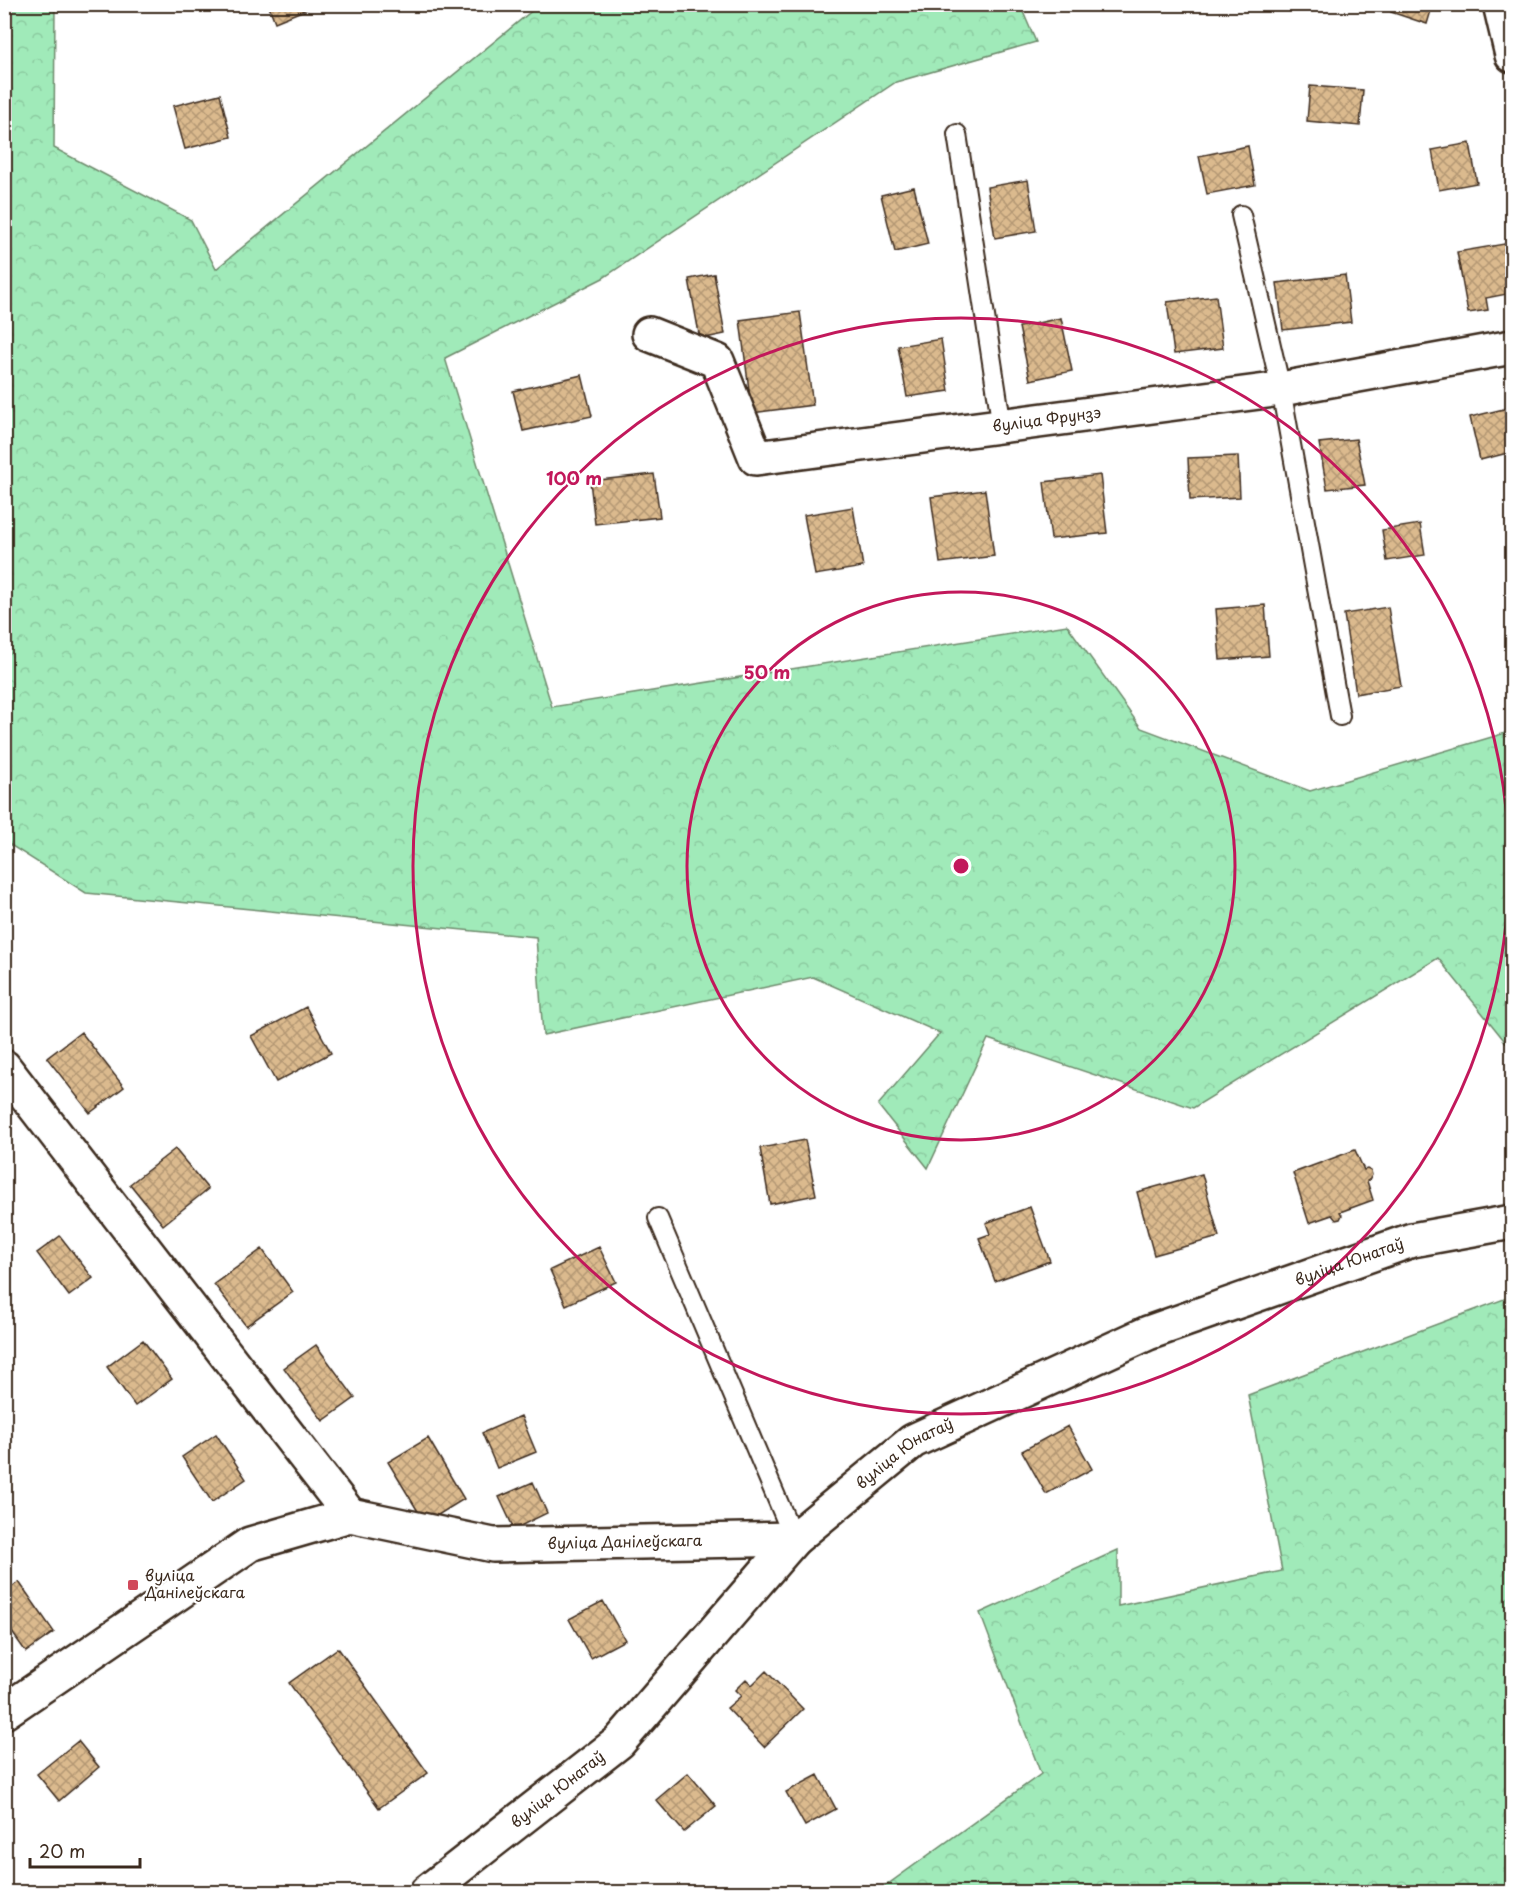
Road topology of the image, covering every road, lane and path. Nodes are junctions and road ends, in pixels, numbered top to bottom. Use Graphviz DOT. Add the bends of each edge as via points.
graph roads {
  1 [pos="1500,4"];
  2 [pos="1512,55"];
  3 [pos="957,134"];
  4 [pos="1242,215"];
  5 [pos="648,334"];
  6 [pos="1512,347"];
  7 [pos="1281,389"];
  8 [pos="1002,427"];
  9 [pos="1340,716"];
  10 [pos="4,1067"];
  11 [pos="658,1218"];
  12 [pos="1512,1222"];
  13 [pos="350,1515"];
  14 [pos="794,1539"];
  15 [pos="4,1712"];
  16 [pos="427,1893"];
  1 -- 2 [label="street"];
  3 -- 8 [label="lane"];
  4 -- 7 [label="lane"];
  5 -- 8 [label="street, вуліца Фрунзэ" via="717,361 756,458"];
  6 -- 7 [label="street, вуліца Фрунзэ"];
  7 -- 8 [label="street, вуліца Фрунзэ"];
  7 -- 9 [label="lane"];
  10 -- 13 [label="street"];
  11 -- 14 [label="lane"];
  12 -- 14 [label="street, вуліца Юнатаў" via="1412,1240 1148,1333 913,1441"];
  13 -- 14 [label="street, вуліца Данілеўскага" via="493,1545"];
  13 -- 15 [label="street, вуліца Данілеўскага" via="250,1544"];
  14 -- 16 [label="street, вуліца Юнатаў" via="619,1742"];
}
